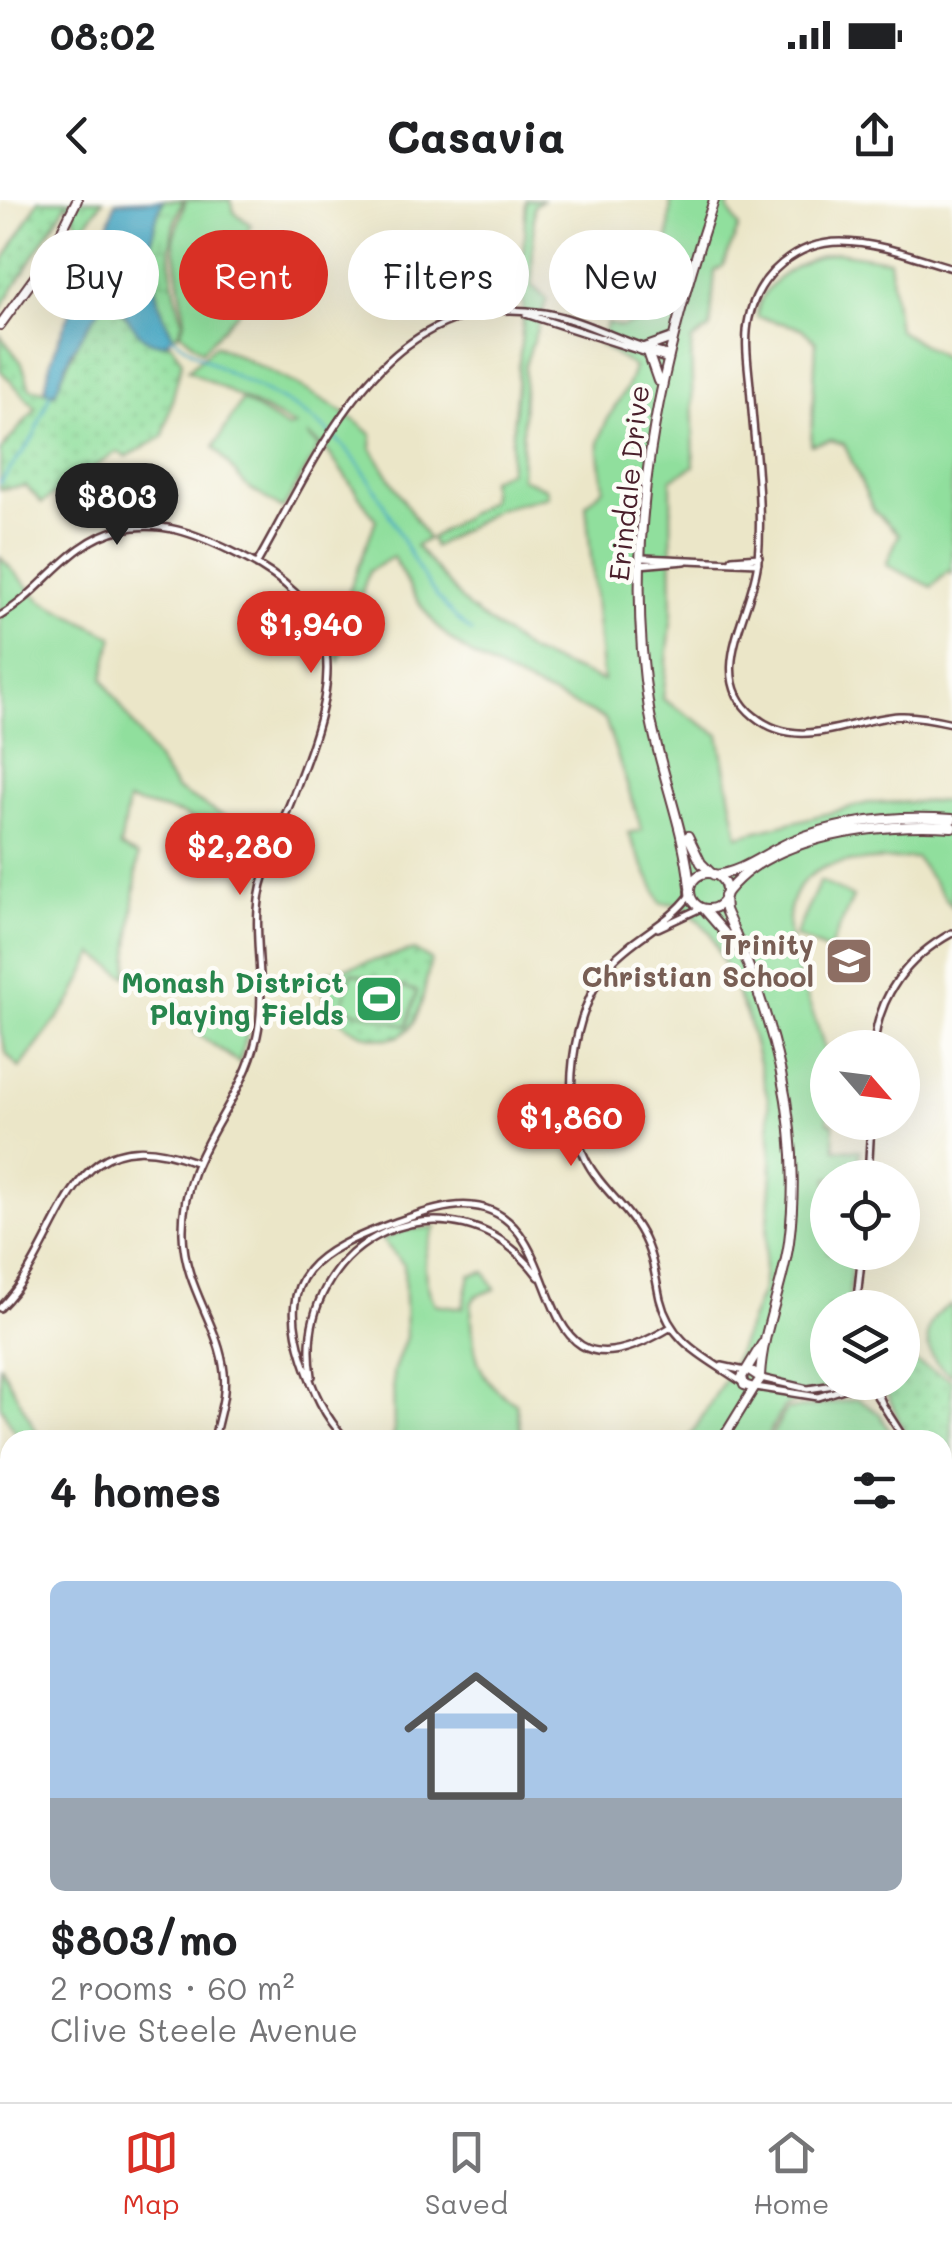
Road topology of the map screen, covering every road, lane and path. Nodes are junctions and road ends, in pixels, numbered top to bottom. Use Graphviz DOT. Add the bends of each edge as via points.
graph roads {
  1 [pos="76,200"];
  2 [pos="712,200"];
  3 [pos="952,268"];
  4 [pos="0,325"];
  5 [pos="672,338"];
  6 [pos="646,352"];
  7 [pos="666,356"];
  8 [pos="659,391"];
  9 [pos="758,560"];
  10 [pos="639,562"];
  11 [pos="257,563"];
  12 [pos="0,616"];
  13 [pos="952,722"];
  14 [pos="677,814"];
  15 [pos="944,822"];
  16 [pos="274,838"];
  17 [pos="263,851"];
  18 [pos="272,853"];
  19 [pos="261,861"];
  20 [pos="270,862"];
  21 [pos="714,875"];
  22 [pos="262,877"];
  23 [pos="690,891"];
  24 [pos="724,897"];
  25 [pos="702,908"];
  26 [pos="646,934"];
  27 [pos="952,934"];
  28 [pos="752,973"];
  29 [pos="878,1030"];
  30 [pos="196,1162"];
  31 [pos="439,1210"];
  32 [pos="441,1222"];
  33 [pos="545,1284"];
  34 [pos="0,1308"];
  35 [pos="770,1326"];
  36 [pos="671,1327"];
  37 [pos="309,1343"];
  38 [pos="298,1345"];
  39 [pos="709,1362"];
  40 [pos="748,1370"];
  41 [pos="761,1377"];
  42 [pos="749,1386"];
  43 [pos="314,1389"];
  44 [pos="810,1389"];
  45 [pos="810,1396"];
  46 [pos="878,1400"];
  47 [pos="879,1400"];
  48 [pos="882,1406"];
  49 [pos="216,1430"];
  50 [pos="339,1430"];
  51 [pos="727,1430"];
  52 [pos="898,1430"];
  1 -- 4 [label="main road" via="40,272"];
  2 -- 5 [label="main road, Erindale Drive"];
  3 -- 9 [label="street" via="832,243 795,254 766,280 747,334"];
  5 -- 6 [label="main road"];
  5 -- 7 [label="main road, Erindale Drive"];
  6 -- 7 [label="street"];
  6 -- 8 [label="main road" via="657,368"];
  6 -- 11 [label="street" via="526,314 481,316 421,336 369,377"];
  7 -- 8 [label="main road, Erindale Drive"];
  8 -- 10 [label="main road, Erindale Drive"];
  9 -- 10 [label="street"];
  9 -- 13 [label="street" via="731,660 736,692 753,716 800,735 901,716"];
  10 -- 14 [label="main road, Erindale Drive" via="649,709"];
  11 -- 12 [label="street" via="186,531 122,529 81,545"];
  11 -- 16 [label="street" via="289,585 309,610 328,668 323,715"];
  14 -- 21 [label="main road, Erindale Drive"];
  14 -- 23 [label="main road, Erindale Drive"];
  15 -- 21 [label="main road" via="888,818 840,826"];
  15 -- 24 [label="main road" via="864,828 812,842 758,866"];
  16 -- 17 [label="street"];
  16 -- 18 [label="street"];
  17 -- 18 [label="street"];
  17 -- 19 [label="street"];
  18 -- 20 [label="street"];
  19 -- 20 [label="street"];
  19 -- 22 [label="street"];
  20 -- 22 [label="street"];
  21 -- 23 [label="main road" via="700,876"];
  21 -- 24 [label="main road"];
  22 -- 30 [label="street" via="256,1038 239,1087"];
  23 -- 25 [label="main road"];
  23 -- 26 [label="street"];
  24 -- 25 [label="main road"];
  24 -- 28 [label="main road"];
  25 -- 26 [label="street"];
  25 -- 28 [label="main road"];
  26 -- 36 [label="street" via="612,962 590,996 570,1102 586,1159 646,1241"];
  27 -- 29 [label="street" via="900,976"];
  28 -- 35 [label="main road" via="781,1066 792,1144 789,1241"];
  30 -- 34 [label="street" via="145,1149 91,1167"];
  30 -- 49 [label="street" via="183,1240 191,1286 224,1367"];
  31 -- 32 [label="street"];
  31 -- 33 [label="street" via="470,1205 497,1214 517,1233"];
  31 -- 38 [label="street" via="336,1244 317,1259 294,1305"];
  32 -- 33 [label="street" via="499,1240"];
  32 -- 37 [label="street" via="390,1229 346,1259 320,1295"];
  33 -- 36 [label="street" via="566,1332 595,1351 630,1350"];
  35 -- 40 [label="main road"];
  35 -- 41 [label="main road"];
  36 -- 39 [label="street"];
  37 -- 38 [label="street"];
  37 -- 43 [label="street"];
  38 -- 43 [label="street"];
  39 -- 40 [label="street"];
  39 -- 42 [label="street"];
  40 -- 41 [label="main road"];
  40 -- 42 [label="main road"];
  41 -- 42 [label="main road"];
  41 -- 44 [label="street"];
  42 -- 45 [label="street"];
  42 -- 51 [label="main road"];
  43 -- 50 [label="street"];
  46 -- 48 [label="street"];
  47 -- 48 [label="street"];
  48 -- 52 [label="street"];
}
